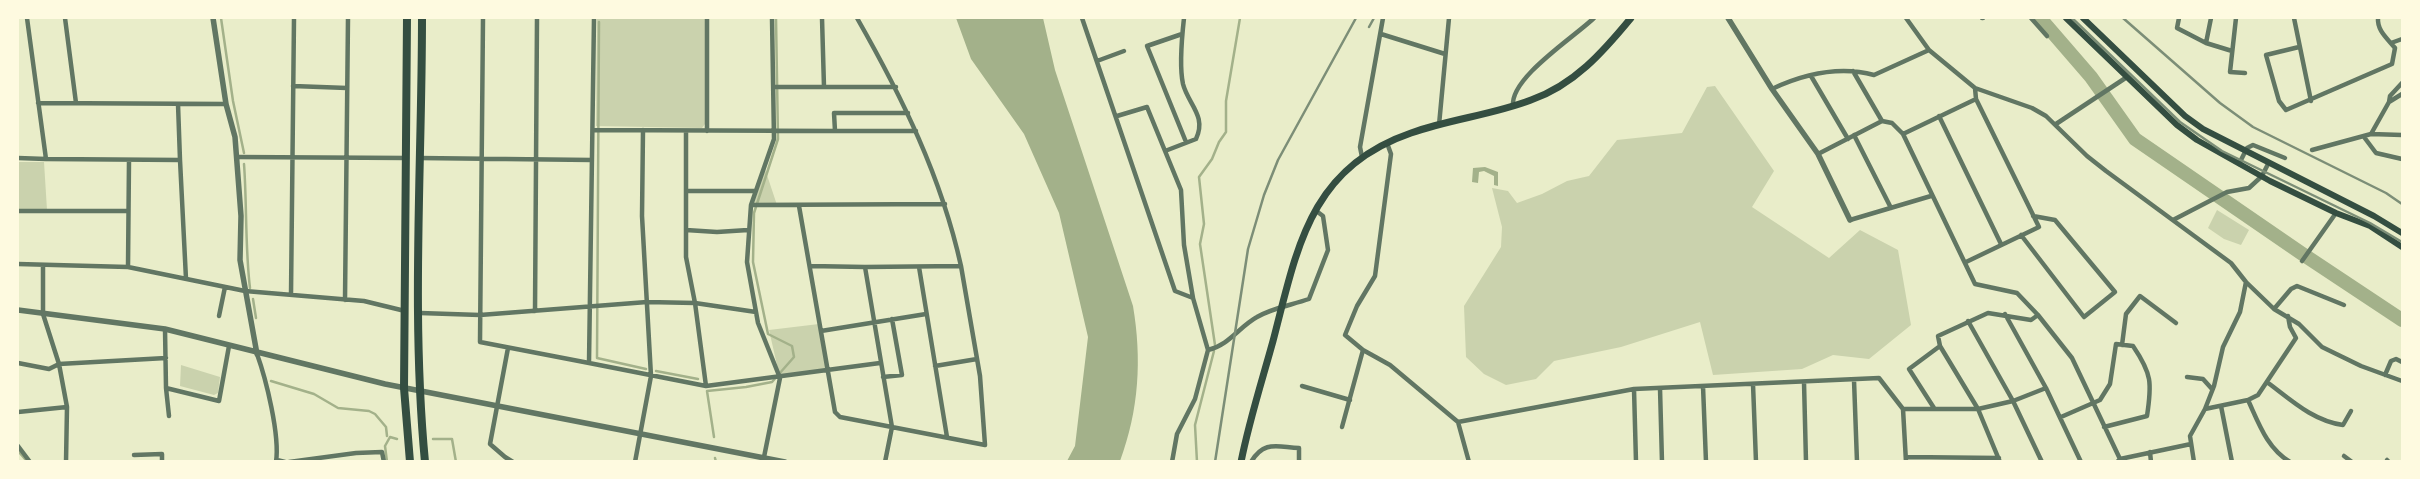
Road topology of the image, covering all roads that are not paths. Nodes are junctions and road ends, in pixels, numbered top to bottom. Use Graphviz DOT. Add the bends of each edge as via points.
graph roads {
  1 [pos="27,18"];
  2 [pos="65,18"];
  3 [pos="213,18"];
  4 [pos="294,18"];
  5 [pos="348,18"];
  6 [pos="407,18"];
  7 [pos="422,18"];
  8 [pos="483,18"];
  9 [pos="537,18"];
  10 [pos="594,18"];
  11 [pos="707,18"];
  12 [pos="772,18"];
  13 [pos="822,18"];
  14 [pos="857,18"];
  15 [pos="1082,18"];
  16 [pos="1184,18"];
  17 [pos="1383,18"];
  18 [pos="1449,18"];
  19 [pos="1594,18"];
  20 [pos="1631,18"];
  21 [pos="1728,18"];
  22 [pos="1906,18"];
  23 [pos="2031,18"];
  24 [pos="2066,18"];
  25 [pos="2083,18"];
  26 [pos="2179,18"];
  27 [pos="2211,18"];
  28 [pos="2236,18"];
  29 [pos="2294,18"];
  30 [pos="2378,18"];
  31 [pos="1182,34"];
  32 [pos="1381,34"];
  33 [pos="2047,36"];
  34 [pos="2402,38"];
  35 [pos="2206,42"];
  36 [pos="2391,43"];
  37 [pos="2299,47"];
  38 [pos="1929,50"];
  39 [pos="1124,51"];
  40 [pos="2232,51"];
  41 [pos="1445,54"];
  42 [pos="1097,61"];
  43 [pos="1853,71"];
  44 [pos="2245,73"];
  45 [pos="1811,76"];
  46 [pos="2127,77"];
  47 [pos="2402,83"];
  48 [pos="293,86"];
  49 [pos="774,87"];
  50 [pos="824,87"];
  51 [pos="896,87"];
  52 [pos="347,88"];
  53 [pos="1975,88"];
  54 [pos="1772,89"];
  55 [pos="2402,94"];
  56 [pos="1976,99"];
  57 [pos="2310,101"];
  58 [pos="2389,102"];
  59 [pos="38,103"];
  60 [pos="76,103"];
  61 [pos="178,104"];
  62 [pos="226,104"];
  63 [pos="1513,106"];
  64 [pos="908,113"];
  65 [pos="1117,116"];
  66 [pos="1940,116"];
  67 [pos="1882,121"];
  68 [pos="2056,124"];
  69 [pos="1439,125"];
  70 [pos="594,130"];
  71 [pos="643,130"];
  72 [pos="707,130"];
  73 [pos="686,131"];
  74 [pos="774,131"];
  75 [pos="835,131"];
  76 [pos="916,131"];
  77 [pos="1903,134"];
  78 [pos="2371,134"];
  79 [pos="1854,135"];
  80 [pos="2402,135"];
  81 [pos="2364,137"];
  82 [pos="1848,139"];
  83 [pos="1186,142"];
  84 [pos="1387,143"];
  85 [pos="2312,150"];
  86 [pos="1165,152"];
  87 [pos="2244,152"];
  88 [pos="1818,154"];
  89 [pos="237,157"];
  90 [pos="1362,157"];
  91 [pos="18,158"];
  92 [pos="293,158"];
  93 [pos="407,158"];
  94 [pos="420,158"];
  95 [pos="2285,158"];
  96 [pos="46,159"];
  97 [pos="346,159"];
  98 [pos="482,159"];
  99 [pos="2402,159"];
  100 [pos="128,160"];
  101 [pos="180,160"];
  102 [pos="536,160"];
  103 [pos="592,160"];
  104 [pos="2239,164"];
  105 [pos="2268,164"];
  106 [pos="2262,176"];
  107 [pos="687,191"];
  108 [pos="755,191"];
  109 [pos="1931,196"];
  110 [pos="945,204"];
  111 [pos="751,205"];
  112 [pos="799,206"];
  113 [pos="1891,208"];
  114 [pos="1314,209"];
  115 [pos="18,211"];
  116 [pos="128,211"];
  117 [pos="2336,213"];
  118 [pos="2033,216"];
  119 [pos="1850,220"];
  120 [pos="2173,220"];
  121 [pos="686,230"];
  122 [pos="748,230"];
  123 [pos="2402,234"];
  124 [pos="2021,235"];
  125 [pos="2000,244"];
  126 [pos="2402,247"];
  127 [pos="2302,260"];
  128 [pos="1966,262"];
  129 [pos="18,264"];
  130 [pos="44,265"];
  131 [pos="810,266"];
  132 [pos="961,266"];
  133 [pos="128,267"];
  134 [pos="865,267"];
  135 [pos="919,267"];
  136 [pos="186,279"];
  137 [pos="2246,282"];
  138 [pos="225,287"];
  139 [pos="245,291"];
  140 [pos="291,295"];
  141 [pos="1193,298"];
  142 [pos="345,300"];
  143 [pos="647,302"];
  144 [pos="695,303"];
  145 [pos="2344,305"];
  146 [pos="592,306"];
  147 [pos="1281,308"];
  148 [pos="18,310"];
  149 [pos="535,310"];
  150 [pos="2274,310"];
  151 [pos="405,311"];
  152 [pos="756,312"];
  153 [pos="420,313"];
  154 [pos="43,314"];
  155 [pos="480,314"];
  156 [pos="926,314"];
  157 [pos="2005,314"];
  158 [pos="219,316"];
  159 [pos="2038,316"];
  160 [pos="2288,316"];
  161 [pos="892,319"];
  162 [pos="874,321"];
  163 [pos="1968,322"];
  164 [pos="2176,323"];
  165 [pos="165,330"];
  166 [pos="821,331"];
  167 [pos="2122,345"];
  168 [pos="229,346"];
  169 [pos="1940,346"];
  170 [pos="508,348"];
  171 [pos="1210,350"];
  172 [pos="1363,350"];
  173 [pos="257,354"];
  174 [pos="166,358"];
  175 [pos="977,359"];
  176 [pos="2402,362"];
  177 [pos="18,363"];
  178 [pos="589,363"];
  179 [pos="880,363"];
  180 [pos="59,364"];
  181 [pos="935,366"];
  182 [pos="827,371"];
  183 [pos="2385,375"];
  184 [pos="652,376"];
  185 [pos="883,377"];
  186 [pos="2187,377"];
  187 [pos="780,378"];
  188 [pos="1854,380"];
  189 [pos="1804,382"];
  190 [pos="2267,382"];
  191 [pos="2402,382"];
  192 [pos="1753,384"];
  193 [pos="706,386"];
  194 [pos="1302,386"];
  195 [pos="1703,386"];
  196 [pos="166,388"];
  197 [pos="404,388"];
  198 [pos="1634,388"];
  199 [pos="1660,388"];
  200 [pos="2046,388"];
  201 [pos="2212,389"];
  202 [pos="420,391"];
  203 [pos="1350,400"];
  204 [pos="2013,400"];
  205 [pos="2248,400"];
  206 [pos="2094,402"];
  207 [pos="497,406"];
  208 [pos="2221,406"];
  209 [pos="67,407"];
  210 [pos="1934,408"];
  211 [pos="1903,409"];
  212 [pos="1978,409"];
  213 [pos="2205,409"];
  214 [pos="2351,411"];
  215 [pos="18,412"];
  216 [pos="169,416"];
  217 [pos="2061,417"];
  218 [pos="1458,422"];
  219 [pos="892,427"];
  220 [pos="1342,427"];
  221 [pos="2104,427"];
  222 [pos="641,433"];
  223 [pos="947,436"];
  224 [pos="2191,444"];
  225 [pos="18,446"];
  226 [pos="2150,452"];
  227 [pos="134,455"];
  228 [pos="2344,456"];
  229 [pos="764,459"];
  230 [pos="1906,459"];
  231 [pos="1957,460"];
  232 [pos="1999,460"];
  233 [pos="2118,460"];
  234 [pos="276,461"];
  235 [pos="30,462"];
  236 [pos="66,462"];
  237 [pos="162,462"];
  238 [pos="287,462"];
  239 [pos="384,462"];
  240 [pos="410,462"];
  241 [pos="425,462"];
  242 [pos="513,462"];
  243 [pos="635,462"];
  244 [pos="785,462"];
  245 [pos="885,462"];
  246 [pos="1172,462"];
  247 [pos="1242,462"];
  248 [pos="1251,462"];
  249 [pos="1299,462"];
  250 [pos="1469,462"];
  251 [pos="1636,462"];
  252 [pos="1662,462"];
  253 [pos="1706,462"];
  254 [pos="1756,462"];
  255 [pos="1806,462"];
  256 [pos="1857,462"];
  257 [pos="2042,462"];
  258 [pos="2082,462"];
  259 [pos="2152,462"];
  260 [pos="2194,462"];
  261 [pos="2232,462"];
  262 [pos="2290,462"];
  263 [pos="2352,462"];
  1 -- 59 [label="street"];
  2 -- 60 [label="street"];
  3 -- 62 [label="street"];
  4 -- 48 [label="street"];
  5 -- 52 [label="street"];
  6 -- 93 [label="highway"];
  7 -- 94 [label="highway"];
  8 -- 98 [label="street"];
  9 -- 102 [label="street"];
  10 -- 70 [label="street"];
  11 -- 72 [label="street"];
  12 -- 49 [label="street"];
  13 -- 50 [label="street"];
  14 -- 51 [label="street"];
  15 -- 42 [label="street"];
  16 -- 31 [label="street"];
  17 -- 32 [label="street"];
  18 -- 41 [label="street"];
  19 -- 63 [label="street" via="1524,78 1513,95"];
  20 -- 63 [label="main road" via="1608,47 1577,74 1539,97"];
  21 -- 54 [label="street"];
  22 -- 38 [label="street"];
  23 -- 33 [label="street"];
  24 -- 46 [label="main road"];
  25 -- 87 [label="main road" via="2185,116 2203,130"];
  26 -- 35 [label="street" via="2177,28"];
  27 -- 35 [label="street"];
  28 -- 40 [label="street"];
  29 -- 37 [label="street"];
  30 -- 36 [label="street" via="2385,38"];
  31 -- 83 [label="street" via="1183,83 1199,118 1196,138"];
  31 -- 83 [label="street" via="1147,46"];
  32 -- 41 [label="street"];
  32 -- 90 [label="street" via="1360,147"];
  34 -- 36 [label="street"];
  35 -- 40 [label="street"];
  36 -- 57 [label="street" via="2396,48 2392,64"];
  37 -- 57 [label="street"];
  37 -- 57 [label="street" via="2266,55 2279,101 2286,110"];
  38 -- 43 [label="street" via="1874,75"];
  38 -- 53 [label="street"];
  39 -- 42 [label="street"];
  40 -- 44 [label="street" via="2230,72"];
  41 -- 69 [label="street"];
  42 -- 65 [label="street"];
  43 -- 45 [label="street" via="1831,70"];
  43 -- 67 [label="street"];
  45 -- 54 [label="street"];
  45 -- 82 [label="street"];
  46 -- 68 [label="street"];
  46 -- 104 [label="main road" via="2177,125"];
  47 -- 58 [label="street" via="2390,96"];
  48 -- 52 [label="street"];
  48 -- 92 [label="street"];
  49 -- 50 [label="street"];
  49 -- 74 [label="street"];
  50 -- 51 [label="street"];
  51 -- 64 [label="street"];
  52 -- 97 [label="street"];
  53 -- 56 [label="street"];
  53 -- 68 [label="street" via="2032,108"];
  54 -- 88 [label="street"];
  55 -- 58 [label="street"];
  56 -- 66 [label="street"];
  56 -- 118 [label="street"];
  58 -- 78 [label="street"];
  59 -- 60 [label="street"];
  59 -- 96 [label="street"];
  60 -- 61 [label="street"];
  61 -- 62 [label="street"];
  61 -- 101 [label="street"];
  62 -- 89 [label="street"];
  63 -- 69 [label="main road"];
  64 -- 75 [label="street" via="834,113"];
  64 -- 76 [label="street"];
  65 -- 86 [label="street" via="1147,107"];
  65 -- 141 [label="street" via="1175,291"];
  66 -- 77 [label="street"];
  66 -- 125 [label="street"];
  67 -- 77 [label="street" via="1892,123"];
  67 -- 79 [label="street"];
  68 -- 120 [label="street" via="2086,156"];
  69 -- 84 [label="main road"];
  70 -- 71 [label="street"];
  70 -- 103 [label="street"];
  71 -- 73 [label="street"];
  71 -- 143 [label="street" via="642,216"];
  72 -- 73 [label="street"];
  72 -- 74 [label="street"];
  73 -- 107 [label="street"];
  74 -- 75 [label="street"];
  74 -- 108 [label="street"];
  75 -- 76 [label="street"];
  76 -- 110 [label="street"];
  77 -- 109 [label="street"];
  78 -- 80 [label="street"];
  78 -- 81 [label="street"];
  79 -- 82 [label="street"];
  79 -- 113 [label="street"];
  81 -- 85 [label="street"];
  81 -- 99 [label="street" via="2376,153"];
  82 -- 88 [label="street"];
  83 -- 86 [label="street"];
  84 -- 90 [label="main road"];
  84 -- 172 [label="street" via="1391,154 1375,276 1344,335"];
  86 -- 141 [label="street" via="1181,190 1184,245"];
  87 -- 95 [label="street" via="2252,145"];
  87 -- 104 [label="street"];
  87 -- 105 [label="main road"];
  88 -- 119 [label="street"];
  89 -- 92 [label="street"];
  89 -- 139 [label="street" via="240,260"];
  90 -- 114 [label="main road" via="1336,180"];
  91 -- 96 [label="street"];
  92 -- 97 [label="street"];
  92 -- 140 [label="street"];
  93 -- 97 [label="street"];
  93 -- 151 [label="highway"];
  94 -- 98 [label="street"];
  94 -- 153 [label="highway"];
  96 -- 100 [label="street"];
  97 -- 142 [label="street"];
  98 -- 102 [label="street"];
  98 -- 155 [label="street"];
  100 -- 101 [label="street"];
  100 -- 116 [label="street"];
  101 -- 136 [label="street"];
  102 -- 103 [label="street"];
  102 -- 149 [label="street"];
  103 -- 146 [label="street"];
  104 -- 106 [label="main road"];
  105 -- 106 [label="street"];
  105 -- 123 [label="main road" via="2374,216"];
  106 -- 117 [label="main road"];
  106 -- 120 [label="street" via="2244,191 2225,193"];
  107 -- 108 [label="street"];
  107 -- 121 [label="street"];
  108 -- 111 [label="street"];
  109 -- 113 [label="street"];
  109 -- 128 [label="street"];
  110 -- 112 [label="street"];
  110 -- 132 [label="street"];
  111 -- 112 [label="street"];
  111 -- 122 [label="street"];
  112 -- 131 [label="street"];
  113 -- 119 [label="street"];
  114 -- 147 [label="main road" via="1299,244"];
  114 -- 147 [label="street" via="1322,216 1328,250 1309,299"];
  115 -- 116 [label="street"];
  116 -- 133 [label="street"];
  117 -- 126 [label="main road" via="2370,226"];
  117 -- 127 [label="street"];
  118 -- 124 [label="street" via="2039,227"];
  118 -- 124 [label="street" via="2055,220 2115,292 2084,317"];
  120 -- 137 [label="street" via="2231,263"];
  121 -- 122 [label="street"];
  121 -- 144 [label="street" via="686,257"];
  122 -- 152 [label="street" via="748,262"];
  124 -- 125 [label="street"];
  125 -- 128 [label="street"];
  128 -- 159 [label="street" via="1975,284 2017,293"];
  129 -- 130 [label="street"];
  130 -- 133 [label="street"];
  130 -- 154 [label="street"];
  131 -- 134 [label="street"];
  131 -- 166 [label="street"];
  132 -- 135 [label="street"];
  132 -- 175 [label="street"];
  133 -- 136 [label="street"];
  134 -- 135 [label="street"];
  134 -- 162 [label="street"];
  135 -- 156 [label="street"];
  136 -- 138 [label="street"];
  137 -- 150 [label="street"];
  137 -- 201 [label="street" via="2240,312 2223,347"];
  138 -- 139 [label="street"];
  138 -- 158 [label="street"];
  139 -- 140 [label="street"];
  139 -- 173 [label="street"];
  140 -- 142 [label="street"];
  141 -- 171 [label="street"];
  142 -- 151 [label="street"];
  143 -- 144 [label="street"];
  143 -- 146 [label="street"];
  143 -- 184 [label="street"];
  144 -- 152 [label="street"];
  144 -- 193 [label="street"];
  145 -- 150 [label="street" via="2297,286 2290,288"];
  146 -- 149 [label="street"];
  146 -- 178 [label="street"];
  147 -- 171 [label="street" via="1256,317 1235,336"];
  147 -- 247 [label="main road"];
  148 -- 154 [label="street"];
  149 -- 155 [label="street"];
  150 -- 160 [label="street"];
  151 -- 197 [label="highway"];
  152 -- 187 [label="street"];
  153 -- 155 [label="street"];
  153 -- 202 [label="highway"];
  154 -- 165 [label="street"];
  154 -- 180 [label="street"];
  155 -- 170 [label="street" via="480,342"];
  156 -- 161 [label="street"];
  156 -- 181 [label="street"];
  157 -- 159 [label="street" via="2031,320"];
  157 -- 163 [label="street" via="1988,313"];
  157 -- 200 [label="street"];
  159 -- 206 [label="street" via="2072,358"];
  160 -- 183 [label="street" via="2322,347"];
  160 -- 190 [label="street" via="2296,338"];
  161 -- 162 [label="street"];
  161 -- 185 [label="street" via="902,375"];
  162 -- 166 [label="street"];
  162 -- 179 [label="street"];
  163 -- 169 [label="street" via="1938,336"];
  163 -- 204 [label="street"];
  164 -- 167 [label="street" via="2140,296 2126,314"];
  165 -- 168 [label="street"];
  165 -- 174 [label="street"];
  166 -- 182 [label="street"];
  167 -- 206 [label="street" via="2116,344 2110,384 2100,400"];
  167 -- 221 [label="street" via="2133,346 2147,366 2151,390 2146,416"];
  168 -- 173 [label="street"];
  168 -- 196 [label="street" via="219,401"];
  169 -- 210 [label="street" via="1909,369"];
  169 -- 212 [label="street"];
  170 -- 178 [label="street"];
  170 -- 207 [label="street"];
  171 -- 246 [label="street" via="1195,399 1177,434"];
  172 -- 203 [label="street"];
  172 -- 218 [label="street" via="1390,365"];
  173 -- 197 [label="street"];
  173 -- 234 [label="street" via="267,380"];
  174 -- 180 [label="street"];
  174 -- 196 [label="street"];
  175 -- 181 [label="street"];
  175 -- 223 [label="street" via="985,445"];
  176 -- 183 [label="street" via="2391,361"];
  177 -- 180 [label="street" via="49,369"];
  178 -- 184 [label="street"];
  179 -- 182 [label="street"];
  179 -- 185 [label="street"];
  180 -- 209 [label="street"];
  181 -- 223 [label="street"];
  182 -- 187 [label="street"];
  182 -- 219 [label="street" via="835,412 840,417"];
  183 -- 191 [label="street"];
  184 -- 193 [label="street"];
  184 -- 222 [label="street"];
  185 -- 219 [label="street"];
  186 -- 201 [label="street" via="2204,379"];
  187 -- 193 [label="street"];
  187 -- 229 [label="street"];
  188 -- 189 [label="street"];
  188 -- 211 [label="street" via="1879,378"];
  188 -- 256 [label="street"];
  189 -- 192 [label="street"];
  189 -- 255 [label="street"];
  190 -- 205 [label="street" via="2258,395"];
  190 -- 214 [label="street" via="2327,423 2343,425"];
  192 -- 195 [label="street"];
  192 -- 254 [label="street"];
  194 -- 203 [label="street"];
  195 -- 199 [label="street"];
  195 -- 253 [label="street"];
  196 -- 216 [label="street"];
  197 -- 202 [label="street"];
  197 -- 240 [label="highway"];
  198 -- 199 [label="street"];
  198 -- 218 [label="street"];
  198 -- 251 [label="street"];
  199 -- 252 [label="street"];
  200 -- 204 [label="street"];
  200 -- 217 [label="street"];
  201 -- 213 [label="street"];
  202 -- 207 [label="street"];
  202 -- 241 [label="highway"];
  203 -- 220 [label="street"];
  204 -- 212 [label="street"];
  204 -- 257 [label="street"];
  205 -- 208 [label="street"];
  205 -- 262 [label="street" via="2268,443"];
  206 -- 217 [label="street"];
  206 -- 221 [label="street"];
  207 -- 222 [label="street"];
  207 -- 242 [label="street" via="490,444"];
  208 -- 213 [label="street"];
  208 -- 261 [label="street"];
  209 -- 215 [label="street"];
  209 -- 236 [label="street"];
  210 -- 211 [label="street"];
  210 -- 212 [label="street"];
  211 -- 230 [label="street"];
  212 -- 232 [label="street"];
  213 -- 224 [label="street" via="2190,436"];
  217 -- 258 [label="street"];
  218 -- 250 [label="street"];
  219 -- 223 [label="street"];
  219 -- 245 [label="street"];
  221 -- 233 [label="street"];
  222 -- 229 [label="street"];
  222 -- 243 [label="street"];
  224 -- 226 [label="street"];
  224 -- 260 [label="street"];
  225 -- 235 [label="street"];
  226 -- 233 [label="street"];
  226 -- 259 [label="street"];
  227 -- 237 [label="street" via="162,454"];
  228 -- 263 [label="street"];
  229 -- 244 [label="street"];
  230 -- 231 [label="street"];
  231 -- 232 [label="street"];
  234 -- 238 [label="street"];
  238 -- 239 [label="street" via="382,452"];
  248 -- 249 [label="street" via="1264,446 1299,448"];
}
